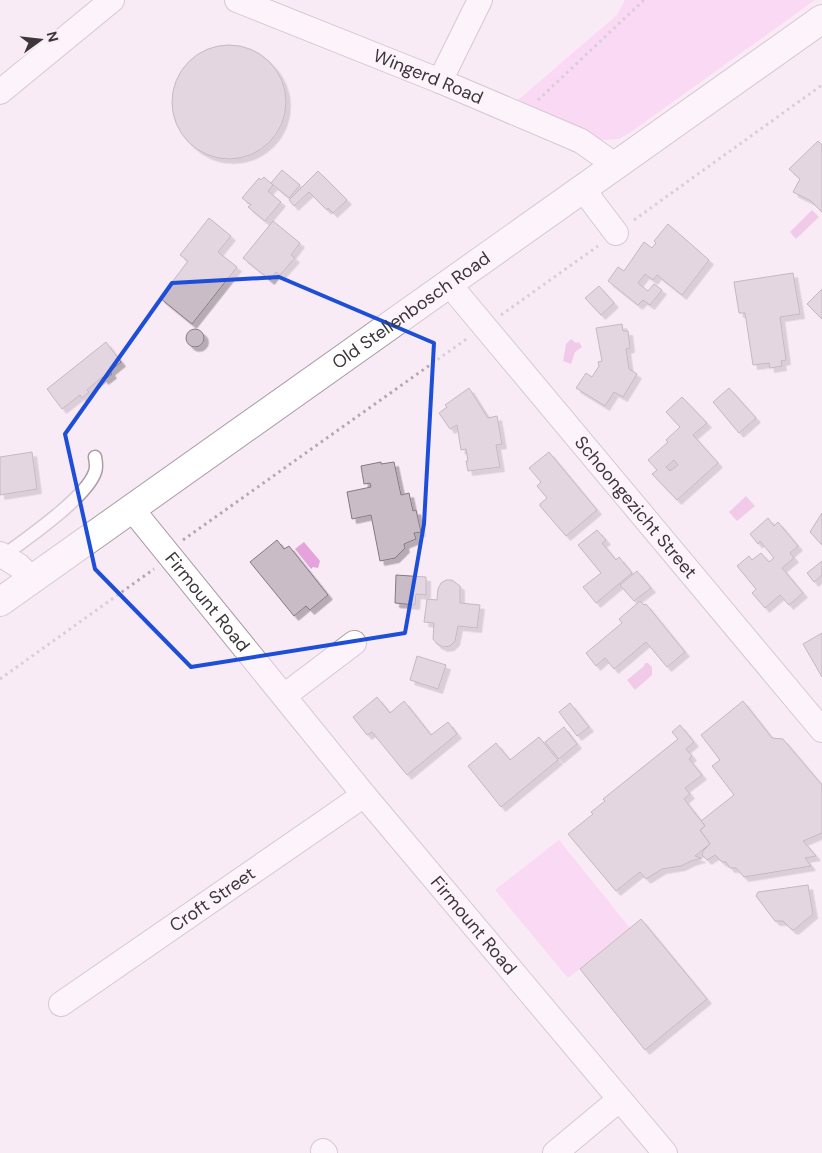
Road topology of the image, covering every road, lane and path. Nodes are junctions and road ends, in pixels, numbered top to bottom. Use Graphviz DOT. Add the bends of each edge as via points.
graph roads {
  1 [pos="112,0"];
  2 [pos="237,0"];
  3 [pos="480,0"];
  4 [pos="644,0"];
  5 [pos="822,19"];
  6 [pos="440,81"];
  7 [pos="822,85"];
  8 [pos="0,92"];
  9 [pos="522,116"];
  10 [pos="615,165"];
  11 [pos="582,188"];
  12 [pos="616,233"];
  13 [pos="449,284"];
  14 [pos="484,327"];
  15 [pos="95,457"];
  16 [pos="131,508"];
  17 [pos="2,555"];
  18 [pos="168,555"];
  19 [pos="32,579"];
  20 [pos="0,602"];
  21 [pos="354,643"];
  22 [pos="0,679"];
  23 [pos="284,696"];
  24 [pos="822,730"];
  25 [pos="364,795"];
  26 [pos="61,1004"];
  27 [pos="621,1101"];
  28 [pos="555,1153"];
  29 [pos="665,1153"];
  1 -- 8 [label="street"];
  2 -- 6 [label="street, Wingerd Road"];
  3 -- 6 [label="street"];
  4 -- 9 [label="path"];
  5 -- 10 [label="street, Old Stellenbosch Road"];
  6 -- 9 [label="street, Wingerd Road"];
  7 -- 12 [label="path"];
  9 -- 10 [label="street, Wingerd Road" via="581,141"];
  10 -- 11 [label="street, Old Stellenbosch Road"];
  11 -- 12 [label="street"];
  11 -- 13 [label="street, Old Stellenbosch Road"];
  12 -- 14 [label="path"];
  13 -- 14 [label="street, Schoongezicht Street"];
  13 -- 16 [label="street, Old Stellenbosch Road"];
  14 -- 18 [label="path" via="176,545"];
  14 -- 24 [label="street, Schoongezicht Street"];
  15 -- 17 [label="lane" via="95,472 90,482 62,512"];
  16 -- 18 [label="street, Firmount Road"];
  16 -- 19 [label="street, Old Stellenbosch Road"];
  17 -- 19 [label="street" via="20,566"];
  18 -- 22 [label="path" via="161,564"];
  18 -- 23 [label="street, Firmount Road"];
  19 -- 20 [label="street, Old Stellenbosch Road"];
  21 -- 23 [label="street"];
  23 -- 25 [label="street, Firmount Road"];
  25 -- 26 [label="street, Croft Street"];
  25 -- 27 [label="street, Firmount Road"];
  27 -- 28 [label="street"];
  27 -- 29 [label="street, Firmount Road"];
}
